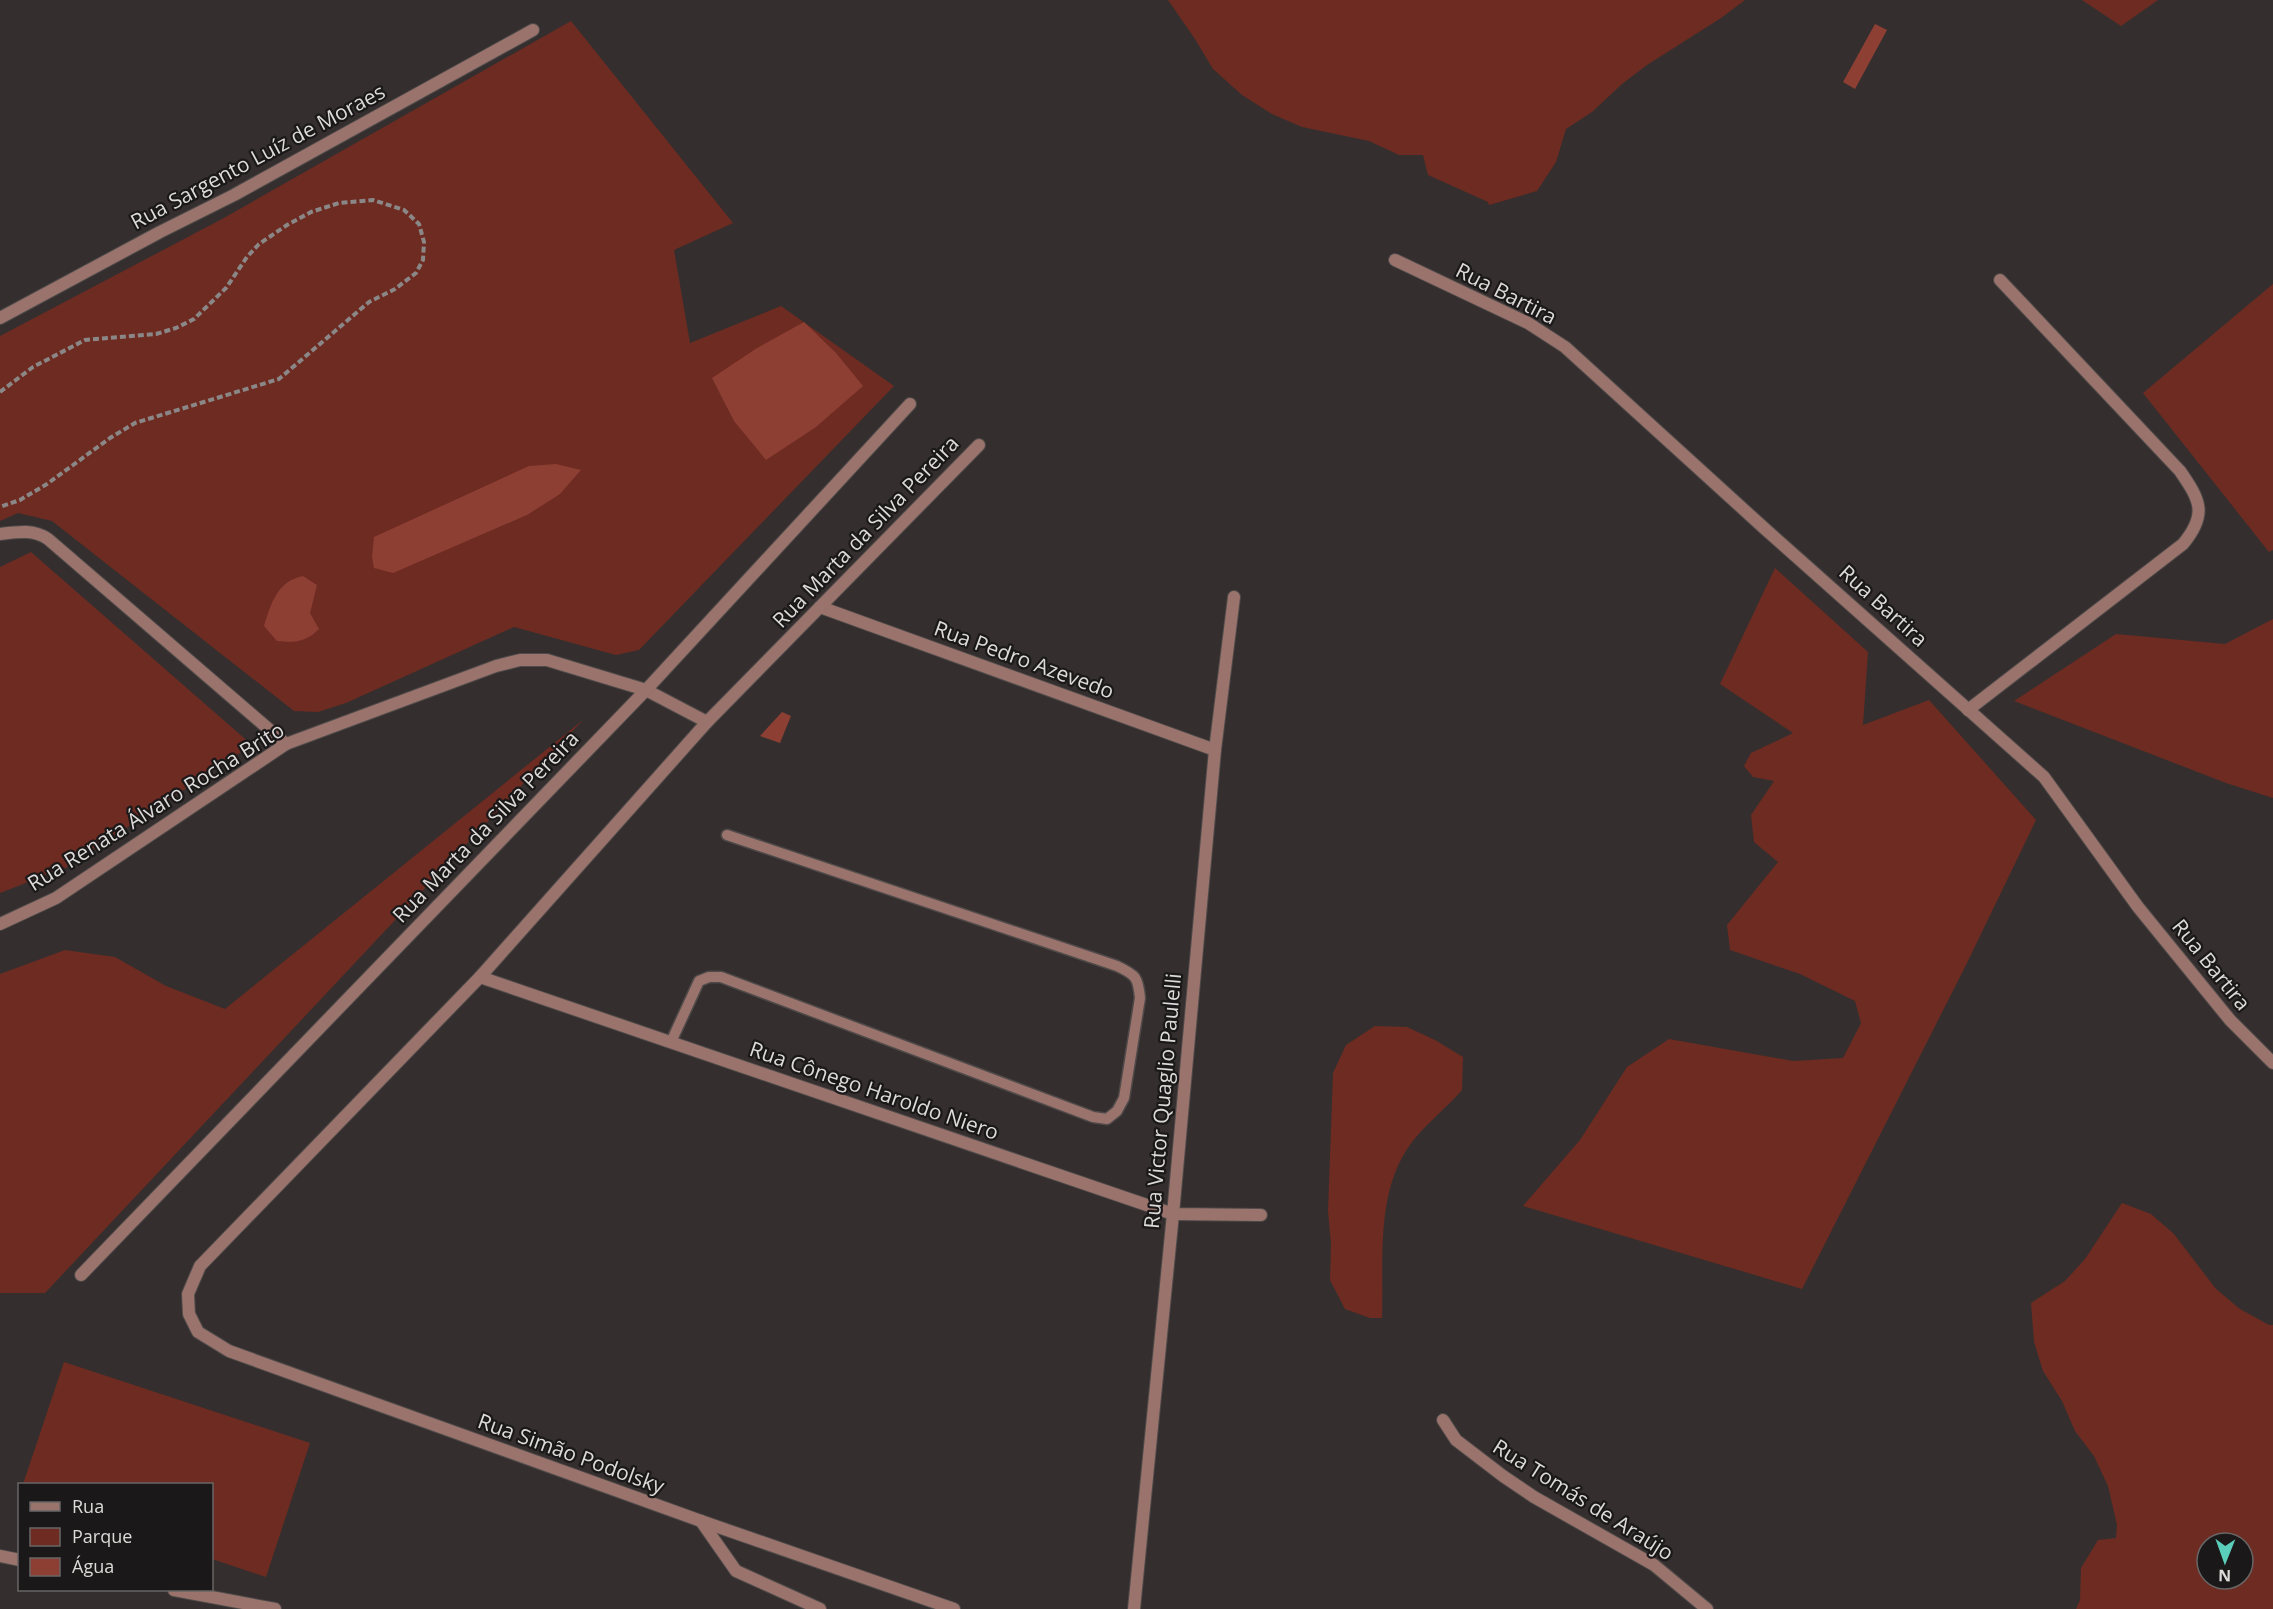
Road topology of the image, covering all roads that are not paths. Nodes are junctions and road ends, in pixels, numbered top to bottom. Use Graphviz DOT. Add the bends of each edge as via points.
graph roads {
  1 [pos="533,30"];
  2 [pos="1395,260"];
  3 [pos="2000,280"];
  4 [pos="0,318"];
  5 [pos="910,404"];
  6 [pos="979,445"];
  7 [pos="0,534"];
  8 [pos="1234,597"];
  9 [pos="820,607"];
  10 [pos="646,690"];
  11 [pos="1968,710"];
  12 [pos="707,722"];
  13 [pos="286,744"];
  14 [pos="1215,750"];
  15 [pos="728,835"];
  16 [pos="0,924"];
  17 [pos="480,977"];
  18 [pos="671,1042"];
  19 [pos="2273,1062"];
  20 [pos="1173,1214"];
  21 [pos="1261,1215"];
  22 [pos="82,1273"];
  23 [pos="189,1314"];
  24 [pos="1443,1420"];
  25 [pos="701,1521"];
  26 [pos="0,1556"];
  27 [pos="18,1560"];
  28 [pos="179,1591"];
  29 [pos="275,1609"];
  30 [pos="820,1609"];
  31 [pos="954,1609"];
  32 [pos="1134,1609"];
  33 [pos="1707,1609"];
  1 -- 4 [label="street, Rua Sargento Luíz de Moraes" via="234,195"];
  2 -- 11 [label="street, Rua Bartira" via="1528,323 1565,347"];
  3 -- 11 [label="street" via="2180,471 2196,495 2199,512 2195,529 2184,544"];
  5 -- 10 [label="street, Rua Marta da Silva Pereira"];
  6 -- 9 [label="street, Rua Marta da Silva Pereira"];
  7 -- 13 [label="street" via="38,533 67,553"];
  8 -- 14 [label="street, Rua Victor Quaglio Paulelli"];
  9 -- 12 [label="street, Rua Marta da Silva Pereira"];
  9 -- 14 [label="street, Rua Pedro Azevedo"];
  10 -- 12 [label="street, Rua Renata Álvaro Rocha Brito"];
  10 -- 13 [label="street, Rua Renata Álvaro Rocha Brito" via="547,660 520,660"];
  10 -- 22 [label="street, Rua Marta da Silva Pereira"];
  11 -- 19 [label="street, Rua Bartira" via="2044,777 2138,907 2230,1020"];
  12 -- 17 [label="street, Rua Marta da Silva Pereira"];
  13 -- 16 [label="street, Rua Renata Álvaro Rocha Brito" via="56,898"];
  14 -- 20 [label="street, Rua Victor Quaglio Paulelli"];
  15 -- 18 [label="lane" via="1133,973 1140,998 1124,1098 1107,1119 1094,1117 721,977 699,981"];
  17 -- 18 [label="street, Rua Cônego Haroldo Niero"];
  17 -- 23 [label="street, Rua Marta da Silva Pereira" via="200,1266 188,1294"];
  18 -- 20 [label="street, Rua Cônego Haroldo Niero"];
  20 -- 21 [label="street, Rua Cônego Haroldo Niero"];
  20 -- 32 [label="street, Rua Victor Quaglio Paulelli"];
  23 -- 25 [label="street, Rua Simão Podolsky" via="198,1332 229,1351"];
  24 -- 33 [label="street, Rua Tomás de Araújo" via="1456,1440 1503,1476 1654,1565"];
  25 -- 30 [label="street" via="736,1571"];
  25 -- 31 [label="street, Rua Simão Podolsky"];
  26 -- 27 [label="street"];
  28 -- 29 [label="street"];
}
